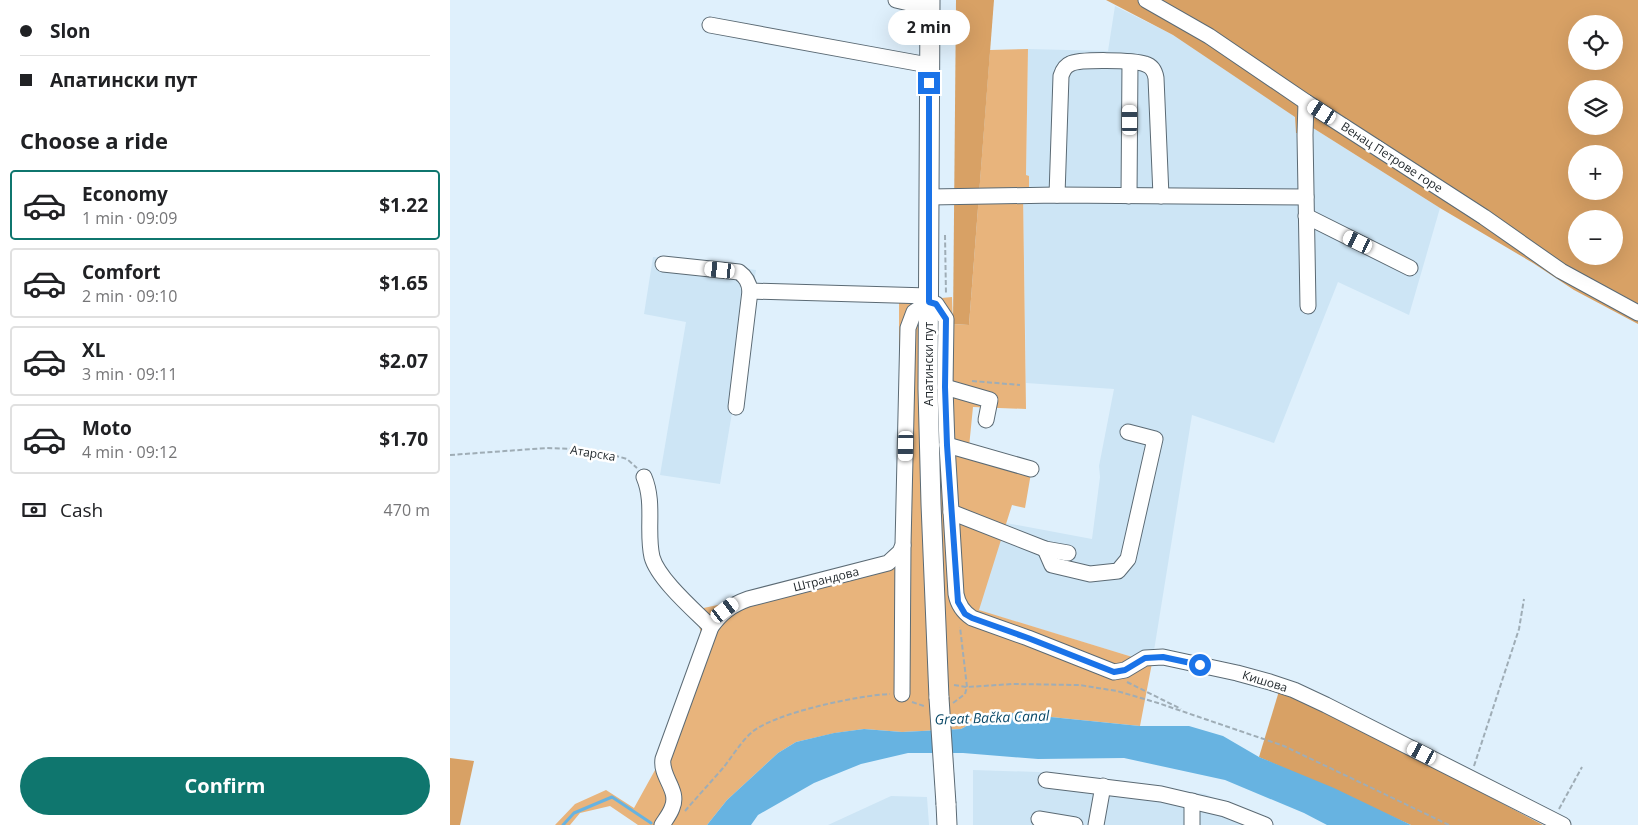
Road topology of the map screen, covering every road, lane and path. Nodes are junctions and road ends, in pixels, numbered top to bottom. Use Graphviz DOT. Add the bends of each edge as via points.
graph roads {
  1 [pos="896,0"];
  2 [pos="1146,0"];
  3 [pos="930,4"];
  4 [pos="710,25"];
  5 [pos="1130,62"];
  6 [pos="928,66"];
  7 [pos="1306,102"];
  8 [pos="1057,195"];
  9 [pos="1129,196"];
  10 [pos="1161,196"];
  11 [pos="930,197"];
  12 [pos="1306,197"];
  13 [pos="1306,216"];
  14 [pos="663,264"];
  15 [pos="1410,268"];
  16 [pos="750,291"];
  17 [pos="929,299"];
  18 [pos="1308,306"];
  19 [pos="1638,313"];
  20 [pos="945,383"];
  21 [pos="1020,384"];
  22 [pos="736,407"];
  23 [pos="986,420"];
  24 [pos="1128,432"];
  25 [pos="947,445"];
  26 [pos="450,455"];
  27 [pos="1031,469"];
  28 [pos="644,478"];
  29 [pos="951,512"];
  30 [pos="903,545"];
  31 [pos="1045,549"];
  32 [pos="1068,553"];
  33 [pos="1524,599"];
  34 [pos="958,602"];
  35 [pos="711,627"];
  36 [pos="1114,672"];
  37 [pos="967,686"];
  38 [pos="902,694"];
  39 [pos="938,703"];
  40 [pos="1190,714"];
  41 [pos="1582,767"];
  42 [pos="1470,778"];
  43 [pos="1046,780"];
  44 [pos="1103,786"];
  45 [pos="1192,801"];
  46 [pos="1544,816"];
  47 [pos="680,818"];
  48 [pos="1039,819"];
  49 [pos="662,825"];
  50 [pos="948,825"];
  51 [pos="1074,825"];
  52 [pos="1096,825"];
  53 [pos="1192,825"];
  54 [pos="1265,825"];
  55 [pos="1449,825"];
  56 [pos="1563,825"];
  1 -- 3 [label="street"];
  2 -- 7 [label="street, Венац Петрове горе" via="1209,36"];
  3 -- 6 [label="main road, Апатински пут"];
  4 -- 6 [label="street"];
  5 -- 8 [label="street" via="1076,62 1062,71"];
  5 -- 9 [label="street"];
  5 -- 10 [label="street" via="1145,64 1155,72"];
  6 -- 11 [label="main road, Апатински пут"];
  7 -- 12 [label="street"];
  7 -- 19 [label="street, Венац Петрове горе" via="1484,217 1561,272"];
  8 -- 9 [label="street"];
  8 -- 11 [label="street"];
  9 -- 10 [label="street"];
  10 -- 12 [label="street"];
  11 -- 17 [label="main road, Апатински пут"];
  12 -- 13 [label="street"];
  13 -- 15 [label="street"];
  13 -- 18 [label="street"];
  14 -- 16 [label="street" via="738,272 744,276"];
  16 -- 17 [label="street"];
  16 -- 22 [label="street"];
  17 -- 20 [label="street" via="946,319"];
  17 -- 30 [label="street" via="914,312 908,328"];
  17 -- 39 [label="main road, Апатински пут" via="930,504"];
  20 -- 21 [label="path"];
  20 -- 23 [label="street" via="990,400"];
  20 -- 25 [label="street"];
  24 -- 31 [label="street" via="1155,439 1128,559 1123,567 1118,571 1090,574 1052,565"];
  25 -- 27 [label="street"];
  25 -- 29 [label="street"];
  26 -- 28 [label="path, Атарска" via="577,449 613,454 627,460"];
  28 -- 35 [label="street" via="649,489 651,544 656,566"];
  29 -- 31 [label="street"];
  29 -- 34 [label="street"];
  30 -- 35 [label="street, Штрандова" via="888,563 734,604"];
  30 -- 38 [label="street"];
  31 -- 32 [label="street"];
  33 -- 42 [label="path" via="1519,629"];
  34 -- 36 [label="street" via="965,614 972,618"];
  34 -- 37 [label="path"];
  35 -- 49 [label="street, Штрандова" via="663,759 663,771 674,798 672,809"];
  36 -- 40 [label="path" via="1131,685"];
  36 -- 42 [label="street, Кишова" via="1125,670 1145,658 1163,657 1270,682 1326,705"];
  37 -- 39 [label="path" via="965,694"];
  37 -- 40 [label="path" via="1079,685 1116,692"];
  38 -- 39 [label="path" via="912,701"];
  38 -- 47 [label="path" via="828,704 760,727 746,738"];
  39 -- 50 [label="main road, Апатински пут, bridge"];
  40 -- 55 [label="path" via="1284,746"];
  41 -- 46 [label="path" via="1553,820"];
  42 -- 46 [label="street, Кишова"];
  43 -- 44 [label="street"];
  44 -- 45 [label="street"];
  44 -- 52 [label="street"];
  45 -- 53 [label="street"];
  45 -- 54 [label="street"];
  46 -- 56 [label="street, Кишова"];
  48 -- 51 [label="street"];
}
